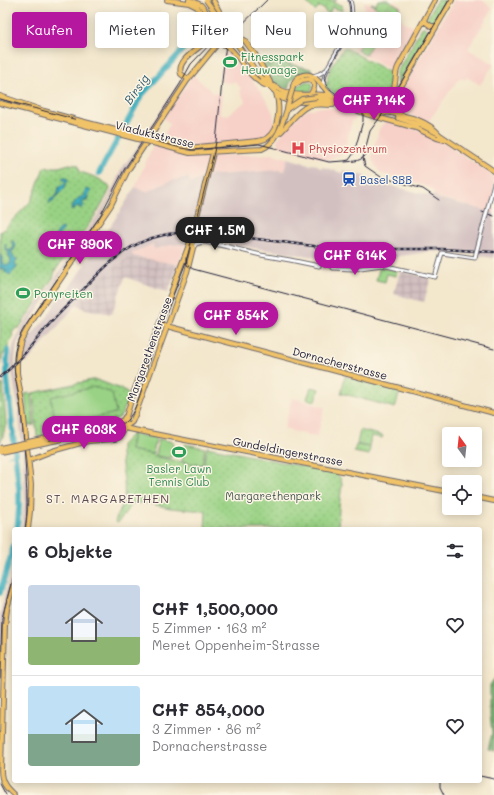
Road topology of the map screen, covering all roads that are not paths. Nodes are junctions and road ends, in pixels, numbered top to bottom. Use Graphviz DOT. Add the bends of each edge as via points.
graph roads {
  1 [pos="167,0"];
  2 [pos="189,0"];
  3 [pos="206,0"];
  4 [pos="213,0"];
  5 [pos="350,0"];
  6 [pos="435,0"];
  7 [pos="452,0"];
  8 [pos="206,12"];
  9 [pos="219,12"];
  10 [pos="424,21"];
  11 [pos="436,26"];
  12 [pos="243,41"];
  13 [pos="215,48"];
  14 [pos="230,48"];
  15 [pos="328,69"];
  16 [pos="326,75"];
  17 [pos="313,76"];
  18 [pos="188,79"];
  19 [pos="308,79"];
  20 [pos="318,79"];
  21 [pos="270,86"];
  22 [pos="293,86"];
  23 [pos="323,88"];
  24 [pos="276,92"];
  25 [pos="310,95"];
  26 [pos="0,96"];
  27 [pos="332,96"];
  28 [pos="316,98"];
  29 [pos="393,102"];
  30 [pos="0,103"];
  31 [pos="341,105"];
  32 [pos="286,110"];
  33 [pos="357,110"];
  34 [pos="378,110"];
  35 [pos="37,111"];
  36 [pos="386,112"];
  37 [pos="399,117"];
  38 [pos="283,127"];
  39 [pos="273,139"];
  40 [pos="258,141"];
  41 [pos="449,141"];
  42 [pos="153,142"];
  43 [pos="264,142"];
  44 [pos="270,144"];
  45 [pos="215,145"];
  46 [pos="214,152"];
  47 [pos="494,171"];
  48 [pos="494,183"];
  49 [pos="192,239"];
  50 [pos="203,242"];
  51 [pos="192,248"];
  52 [pos="184,256"];
  53 [pos="190,258"];
  54 [pos="181,265"];
  55 [pos="319,266"];
  56 [pos="188,267"];
  57 [pos="332,268"];
  58 [pos="159,324"];
  59 [pos="167,326"];
  60 [pos="494,413"];
  61 [pos="126,417"];
  62 [pos="124,428"];
  63 [pos="48,440"];
  64 [pos="0,448"];
  65 [pos="0,452"];
  66 [pos="29,460"];
  67 [pos="442,491"];
  68 [pos="482,498"];
  69 [pos="494,501"];
  70 [pos="28,527"];
  71 [pos="12,592"];
  72 [pos="14,795"];
  1 -- 18 [label="main road" via="198,7 213,28 214,33 194,50 180,67 181,74"];
  2 -- 8 [label="main road" via="201,5"];
  3 -- 21 [label="main road, bridge" via="259,75"];
  4 -- 9 [label="main road"];
  5 -- 15 [label="street" via="350,29"];
  6 -- 10 [label="main road"];
  7 -- 11 [label="main road"];
  10 -- 11 [label="main road" via="430,26"];
  10 -- 34 [label="main road" via="395,73 394,86"];
  11 -- 29 [label="main road"];
  12 -- 21 [label="main road" via="257,57"];
  13 -- 18 [label="main road"];
  14 -- 21 [label="main road" via="244,68 258,82"];
  15 -- 16 [label="street"];
  15 -- 17 [label="street"];
  16 -- 20 [label="street"];
  16 -- 23 [label="street"];
  17 -- 20 [label="main road"];
  17 -- 22 [label="main road" via="300,76 294,81"];
  18 -- 66 [label="main road" via="128,170 111,205 21,340 17,368"];
  19 -- 20 [label="street"];
  19 -- 22 [label="main road" via="300,80"];
  19 -- 25 [label="main road" via="314,84"];
  20 -- 23 [label="main road"];
  21 -- 24 [label="main road"];
  21 -- 25 [label="main road" via="289,93"];
  22 -- 32 [label="main road, bridge"];
  23 -- 27 [label="main road"];
  24 -- 28 [label="main road" via="292,98"];
  24 -- 31 [label="main road" via="288,101"];
  24 -- 40 [label="main road" via="279,106 276,125 268,138"];
  25 -- 27 [label="main road"];
  26 -- 35 [label="main road"];
  27 -- 34 [label="main road"];
  28 -- 31 [label="main road" via="328,99"];
  28 -- 32 [label="main road, bridge" via="302,98"];
  29 -- 36 [label="main road"];
  29 -- 37 [label="main road"];
  30 -- 35 [label="main road"];
  31 -- 33 [label="main road"];
  31 -- 38 [label="main road" via="307,106 297,112"];
  32 -- 38 [label="main road"];
  33 -- 36 [label="main road" via="380,114"];
  33 -- 41 [label="main road"];
  34 -- 36 [label="main road"];
  35 -- 42 [label="main road, Viaduktstrasse, bridge"];
  36 -- 37 [label="main road"];
  37 -- 41 [label="main road" via="428,124"];
  38 -- 39 [label="main road"];
  39 -- 43 [label="main road"];
  39 -- 44 [label="main road"];
  40 -- 43 [label="main road, Viaduktstrasse"];
  40 -- 45 [label="main road, Viaduktstrasse"];
  41 -- 47 [label="main road"];
  42 -- 45 [label="main road, Viaduktstrasse" via="185,148"];
  42 -- 46 [label="main road, Viaduktstrasse" via="190,153"];
  43 -- 44 [label="main road, Viaduktstrasse"];
  44 -- 46 [label="main road, Viaduktstrasse" via="261,149"];
  45 -- 46 [label="main road, Margarethenstrasse"];
  46 -- 49 [label="main road, Margarethenstrasse, bridge"];
  48 -- 57 [label="street, bridge" via="475,258 443,253 435,277 382,265 353,269"];
  49 -- 50 [label="street"];
  49 -- 51 [label="main road, Margarethenstrasse"];
  49 -- 52 [label="main road, Margarethenstrasse"];
  50 -- 51 [label="street"];
  50 -- 55 [label="street"];
  51 -- 53 [label="main road, Margarethenstrasse"];
  52 -- 53 [label="main road"];
  52 -- 54 [label="main road, Margarethenstrasse"];
  53 -- 56 [label="main road, Margarethenstrasse"];
  54 -- 56 [label="main road"];
  54 -- 58 [label="main road, Margarethenstrasse"];
  56 -- 59 [label="main road, Margarethenstrasse"];
  58 -- 59 [label="main road, Dornacherstrasse"];
  58 -- 61 [label="main road, Margarethenstrasse"];
  59 -- 60 [label="main road, Dornacherstrasse"];
  59 -- 62 [label="main road, Margarethenstrasse" via="135,415 132,422"];
  61 -- 62 [label="main road, Margarethenstrasse"];
  61 -- 63 [label="main road" via="113,424"];
  62 -- 63 [label="main road"];
  62 -- 66 [label="main road" via="120,437 115,439 88,441"];
  62 -- 67 [label="main road, Gundeldingerstrasse"];
  63 -- 64 [label="main road, bridge"];
  63 -- 65 [label="main road, bridge"];
  66 -- 70 [label="main road" via="31,500"];
  68 -- 69 [label="main road"];
  71 -- 72 [label="main road" via="6,617 1,774 3,782"];
}
